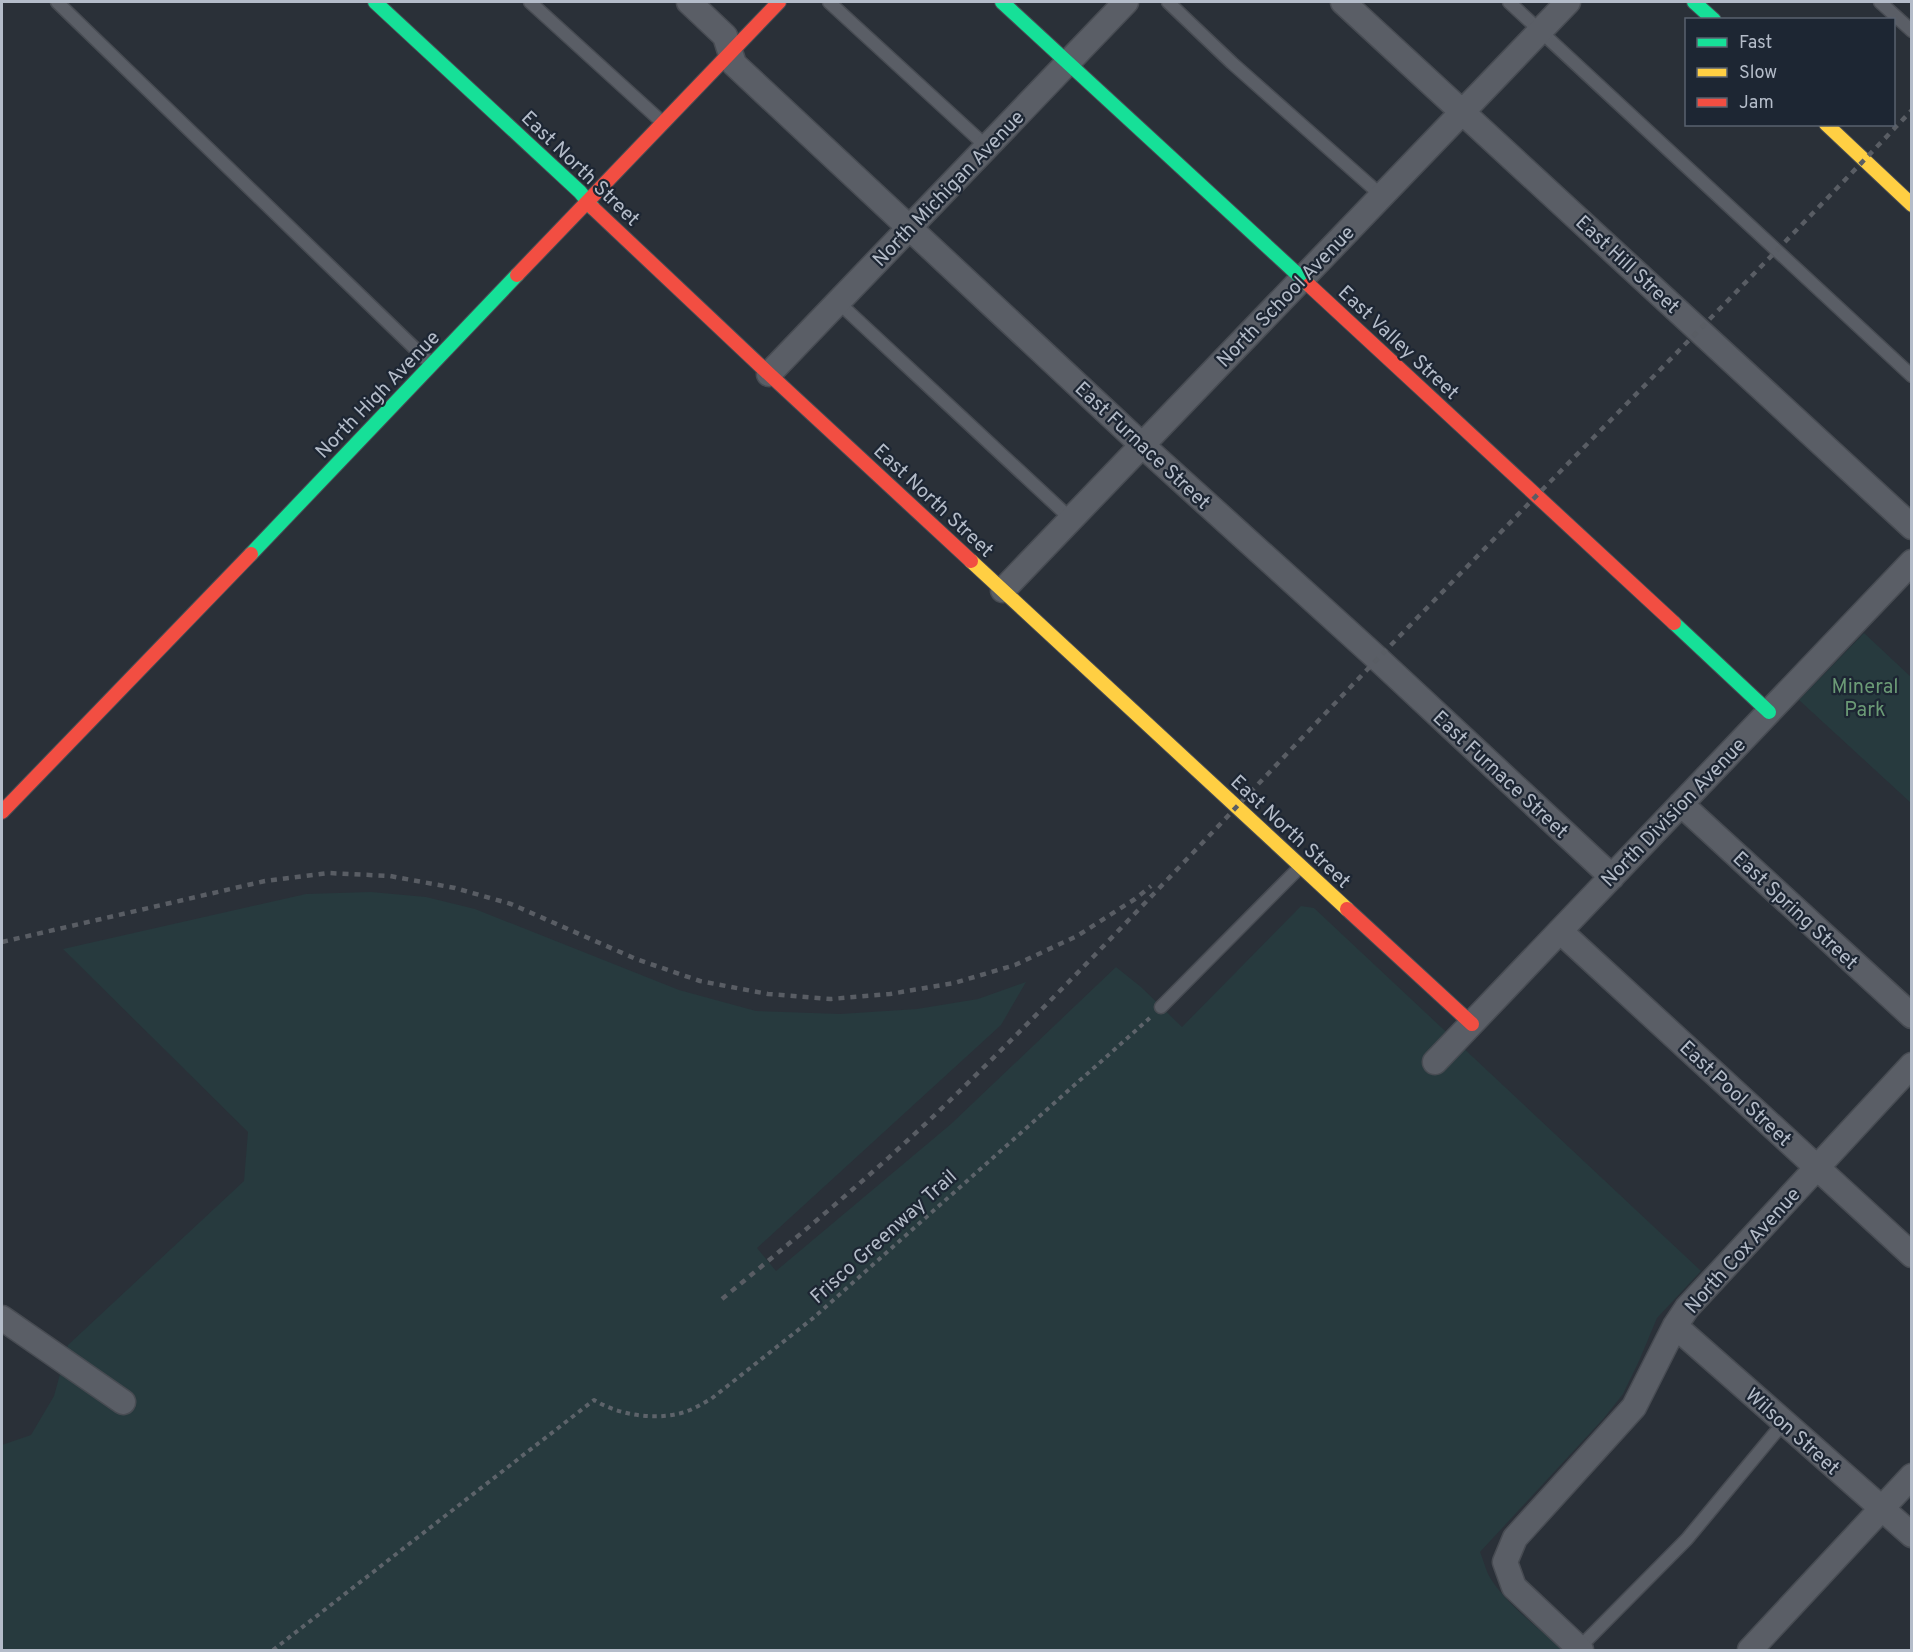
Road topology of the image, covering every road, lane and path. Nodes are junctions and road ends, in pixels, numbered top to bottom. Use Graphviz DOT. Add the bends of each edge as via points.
graph roads {
  1 [pos="57,2"];
  2 [pos="375,2"];
  3 [pos="530,2"];
  4 [pos="689,2"];
  5 [pos="779,2"];
  6 [pos="829,2"];
  7 [pos="1002,2"];
  8 [pos="1126,2"];
  9 [pos="1168,2"];
  10 [pos="1343,2"];
  11 [pos="1509,2"];
  12 [pos="1568,2"];
  13 [pos="1694,2"];
  14 [pos="1880,2"];
  15 [pos="1712,18"];
  16 [pos="1540,30"];
  17 [pos="1911,31"];
  18 [pos="731,52"];
  19 [pos="1068,62"];
  20 [pos="1463,111"];
  21 [pos="663,123"];
  22 [pos="1829,126"];
  23 [pos="987,147"];
  24 [pos="1382,195"];
  25 [pos="588,200"];
  26 [pos="1911,205"];
  27 [pos="909,228"];
  28 [pos="1302,279"];
  29 [pos="838,302"];
  30 [pos="433,365"];
  31 [pos="769,374"];
  32 [pos="1911,376"];
  33 [pos="1142,445"];
  34 [pos="1071,519"];
  35 [pos="1911,527"];
  36 [pos="1911,562"];
  37 [pos="1003,590"];
  38 [pos="1769,712"];
  39 [pos="1681,804"];
  40 [pos="2,812"];
  41 [pos="1301,866"];
  42 [pos="1612,877"];
  43 [pos="1560,931"];
  44 [pos="1161,1007"];
  45 [pos="1911,1016"];
  46 [pos="1472,1024"];
  47 [pos="1435,1062"];
  48 [pos="1911,1065"];
  49 [pos="1816,1167"];
  50 [pos="1911,1255"];
  51 [pos="2,1318"];
  52 [pos="1676,1326"];
  53 [pos="123,1402"];
  54 [pos="1784,1422"];
  55 [pos="1911,1476"];
  56 [pos="1881,1509"];
  57 [pos="1911,1535"];
  58 [pos="1580,1649"];
  59 [pos="273,1650"];
  60 [pos="1750,1650"];
  1 -- 30 [label="lane"];
  2 -- 25 [label="street, East North Street"];
  3 -- 21 [label="lane"];
  4 -- 18 [label="street, East Furnace Street" via="721,31"];
  5 -- 18 [label="street, North High Avenue"];
  6 -- 23 [label="lane"];
  7 -- 19 [label="street, East Valley Street"];
  8 -- 19 [label="street, North Michigan Avenue"];
  9 -- 24 [label="lane"];
  10 -- 20 [label="street, East Hill Street"];
  11 -- 16 [label="lane"];
  12 -- 16 [label="street, North School Avenue"];
  13 -- 15 [label="street"];
  14 -- 17 [label="lane"];
  16 -- 20 [label="street, North School Avenue"];
  16 -- 32 [label="lane"];
  18 -- 21 [label="street, North High Avenue"];
  18 -- 27 [label="street, East Furnace Street" via="734,64"];
  19 -- 23 [label="street, North Michigan Avenue"];
  19 -- 28 [label="street, East Valley Street"];
  20 -- 24 [label="street, North School Avenue"];
  20 -- 35 [label="street, East Hill Street"];
  21 -- 25 [label="street, North High Avenue"];
  22 -- 26 [label="street"];
  23 -- 27 [label="street, North Michigan Avenue"];
  24 -- 28 [label="street, North School Avenue"];
  25 -- 30 [label="street, North High Avenue"];
  25 -- 31 [label="street, East North Street"];
  27 -- 29 [label="street, North Michigan Avenue"];
  27 -- 33 [label="street, East Furnace Street"];
  28 -- 33 [label="street, North School Avenue"];
  28 -- 38 [label="street, East Valley Street"];
  29 -- 31 [label="street, North Michigan Avenue"];
  29 -- 34 [label="lane"];
  30 -- 40 [label="street, North High Avenue"];
  31 -- 37 [label="street, East North Street"];
  33 -- 34 [label="street, North School Avenue"];
  33 -- 42 [label="street, East Furnace Street"];
  34 -- 37 [label="street, North School Avenue"];
  36 -- 38 [label="street, North Division Avenue"];
  37 -- 41 [label="street, East North Street"];
  38 -- 39 [label="street, North Division Avenue"];
  39 -- 42 [label="street, North Division Avenue"];
  39 -- 45 [label="street, East Spring Street"];
  41 -- 44 [label="lane"];
  41 -- 46 [label="street, East North Street"];
  42 -- 43 [label="street, North Division Avenue"];
  43 -- 46 [label="street, North Division Avenue"];
  43 -- 49 [label="street, East Pool Street"];
  44 -- 59 [label="path, Frisco Greenway Trail" via="812,1319 711,1399 675,1415 655,1416 627,1413 594,1400"];
  46 -- 47 [label="street, North Division Avenue"];
  48 -- 49 [label="street, North Cox Avenue"];
  49 -- 50 [label="street, East Pool Street"];
  49 -- 52 [label="street, North Cox Avenue" via="1705,1287"];
  51 -- 53 [label="street"];
  52 -- 54 [label="street, Wilson Street"];
  52 -- 58 [label="street, North Cox Avenue" via="1634,1407 1515,1538 1505,1562 1514,1587"];
  54 -- 56 [label="street, Wilson Street"];
  54 -- 58 [label="lane" via="1687,1539"];
  55 -- 56 [label="street"];
  56 -- 57 [label="street, Wilson Street"];
  56 -- 60 [label="street"];
}
